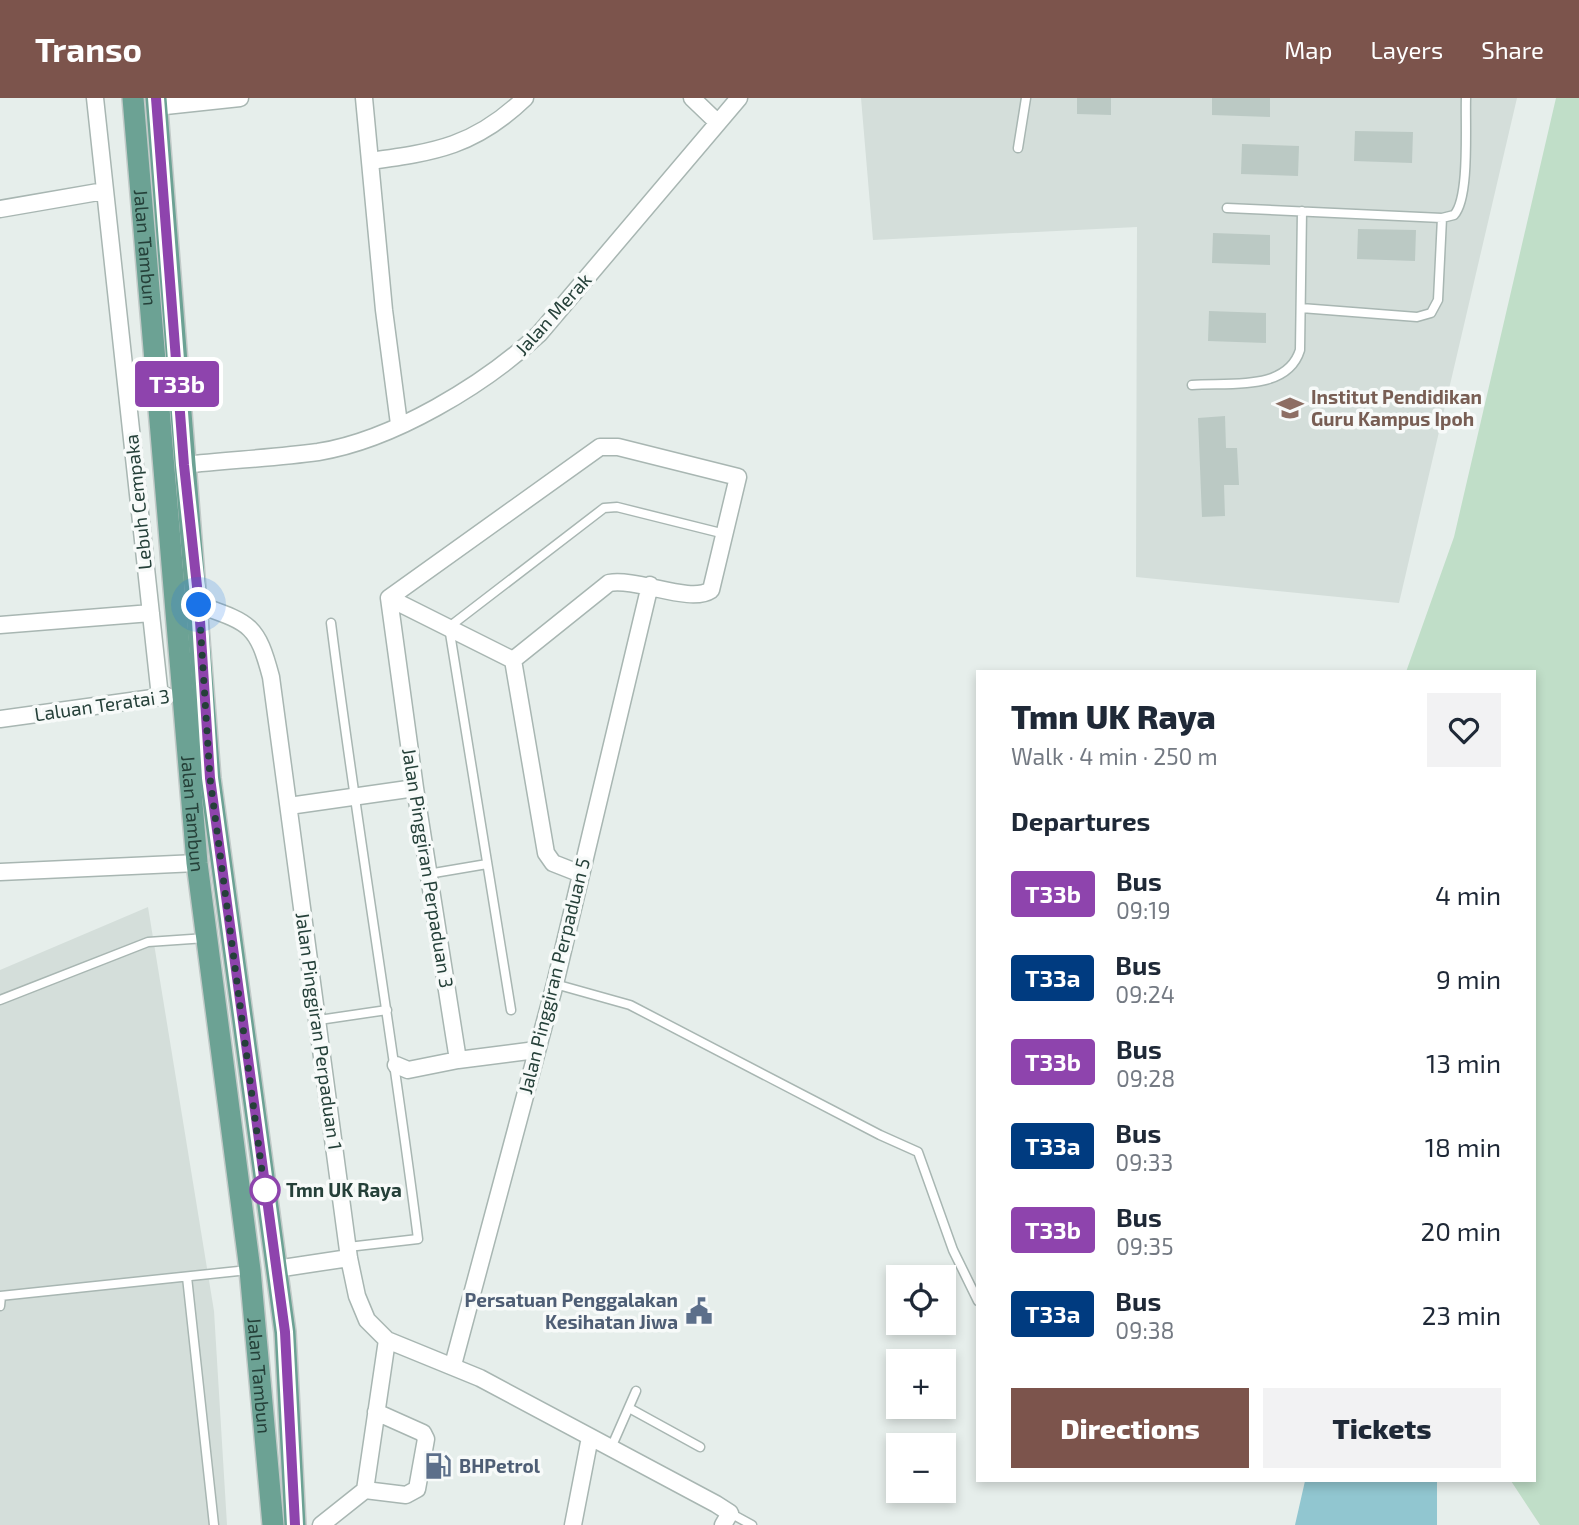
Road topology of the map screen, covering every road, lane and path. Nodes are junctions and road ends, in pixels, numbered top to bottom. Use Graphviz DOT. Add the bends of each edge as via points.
graph roads {
  1 [pos="95,98"];
  2 [pos="133,98"];
  3 [pos="240,98"];
  4 [pos="364,98"];
  5 [pos="525,98"];
  6 [pos="692,98"];
  7 [pos="739,98"];
  8 [pos="1026,98"];
  9 [pos="1466,98"];
  10 [pos="156,103"];
  11 [pos="717,122"];
  12 [pos="1018,148"];
  13 [pos="370,161"];
  14 [pos="104,191"];
  15 [pos="1227,208"];
  16 [pos="0,209"];
  17 [pos="1302,211"];
  18 [pos="1442,218"];
  19 [pos="1301,308"];
  20 [pos="1192,385"];
  21 [pos="399,424"];
  22 [pos="184,465"];
  23 [pos="725,534"];
  24 [pos="650,585"];
  25 [pos="390,598"];
  26 [pos="199,605"];
  27 [pos="150,613"];
  28 [pos="331,622"];
  29 [pos="0,625"];
  30 [pos="449,627"];
  31 [pos="513,660"];
  32 [pos="205,692"];
  33 [pos="183,694"];
  34 [pos="160,697"];
  35 [pos="0,719"];
  36 [pos="415,788"];
  37 [pos="353,795"];
  38 [pos="289,806"];
  39 [pos="215,821"];
  40 [pos="197,863"];
  41 [pos="487,863"];
  42 [pos="0,872"];
  43 [pos="428,874"];
  44 [pos="580,874"];
  45 [pos="209,938"];
  46 [pos="555,984"];
  47 [pos="237,991"];
  48 [pos="0,1000"];
  49 [pos="387,1010"];
  50 [pos="511,1010"];
  51 [pos="319,1020"];
  52 [pos="536,1050"];
  53 [pos="458,1060"];
  54 [pos="396,1065"];
  55 [pos="251,1093"];
  56 [pos="348,1252"];
  57 [pos="276,1269"];
  58 [pos="250,1270"];
  59 [pos="187,1277"];
  60 [pos="0,1296"];
  61 [pos="976,1297"];
  62 [pos="0,1306"];
  63 [pos="387,1340"];
  64 [pos="453,1365"];
  65 [pos="636,1391"];
  66 [pos="629,1408"];
  67 [pos="376,1412"];
  68 [pos="266,1428"];
  69 [pos="590,1437"];
  70 [pos="700,1447"];
  71 [pos="611,1448"];
  72 [pos="365,1490"];
  73 [pos="726,1519"];
  74 [pos="214,1525"];
  75 [pos="273,1525"];
  76 [pos="295,1525"];
  77 [pos="321,1525"];
  78 [pos="573,1525"];
  79 [pos="752,1525"];
  1 -- 14 [label="street, Lebuh Cempaka"];
  2 -- 33 [label="main road, Jalan Tambun"];
  3 -- 10 [label="street"];
  4 -- 13 [label="street"];
  5 -- 13 [label="street" via="485,132 464,141 428,153"];
  6 -- 11 [label="street"];
  7 -- 11 [label="street, Jalan Merak"];
  8 -- 12 [label="lane"];
  9 -- 18 [label="lane" via="1460,207 1454,215"];
  10 -- 22 [label="main road, Jalan Tambun"];
  11 -- 21 [label="street, Jalan Merak" via="539,334 469,389"];
  13 -- 21 [label="street"];
  14 -- 16 [label="street"];
  14 -- 27 [label="street, Lebuh Cempaka"];
  15 -- 17 [label="lane"];
  17 -- 18 [label="lane"];
  17 -- 19 [label="lane"];
  18 -- 19 [label="lane" via="1437,300 1431,313 1417,317"];
  19 -- 20 [label="lane" via="1300,350 1289,372 1271,380"];
  21 -- 22 [label="street, Jalan Merak" via="319,452"];
  22 -- 26 [label="main road, Jalan Tambun"];
  23 -- 24 [label="street" via="711,590 704,595"];
  23 -- 25 [label="street" via="736,475 600,447"];
  23 -- 30 [label="lane" via="617,507 604,508"];
  24 -- 31 [label="street" via="619,582 600,588"];
  24 -- 44 [label="street, Jalan Pinggiran Perpaduan 5"];
  25 -- 30 [label="street"];
  25 -- 36 [label="street, Jalan Pinggiran Perpaduan 3"];
  26 -- 32 [label="main road, Jalan Tambun"];
  26 -- 38 [label="street, Jalan Pinggiran Perpaduan 1" via="244,623 262,645 271,677"];
  27 -- 29 [label="street"];
  27 -- 34 [label="street, Lebuh Cempaka"];
  28 -- 37 [label="lane"];
  30 -- 31 [label="street"];
  30 -- 41 [label="lane"];
  31 -- 44 [label="street" via="546,853 553,863"];
  32 -- 33 [label="street, Laluan Teratai 3"];
  32 -- 39 [label="main road, Jalan Tambun"];
  33 -- 34 [label="street, Laluan Teratai 3"];
  33 -- 40 [label="main road, Jalan Tambun"];
  34 -- 35 [label="street, Laluan Teratai 3"];
  36 -- 37 [label="street"];
  36 -- 43 [label="street, Jalan Pinggiran Perpaduan 3"];
  37 -- 38 [label="street"];
  37 -- 49 [label="lane"];
  38 -- 51 [label="street, Jalan Pinggiran Perpaduan 1"];
  39 -- 45 [label="main road" via="223,921 220,931"];
  39 -- 47 [label="main road, Jalan Tambun"];
  40 -- 42 [label="street"];
  40 -- 45 [label="main road, Jalan Tambun"];
  41 -- 43 [label="lane"];
  41 -- 50 [label="lane"];
  43 -- 53 [label="street, Jalan Pinggiran Perpaduan 3"];
  44 -- 46 [label="street, Jalan Pinggiran Perpaduan 5"];
  45 -- 47 [label="main road" via="223,949"];
  45 -- 48 [label="lane" via="149,942"];
  45 -- 58 [label="main road, Jalan Tambun"];
  46 -- 52 [label="street, Jalan Pinggiran Perpaduan 5"];
  46 -- 61 [label="lane" via="630,1005 918,1152 953,1250"];
  47 -- 55 [label="main road, Jalan Tambun"];
  49 -- 51 [label="lane"];
  49 -- 54 [label="lane"];
  51 -- 56 [label="street, Jalan Pinggiran Perpaduan 1"];
  52 -- 53 [label="street"];
  52 -- 64 [label="street, Jalan Pinggiran Perpaduan 5"];
  53 -- 54 [label="street" via="408,1070"];
  54 -- 56 [label="lane" via="418,1239"];
  55 -- 57 [label="main road, Jalan Tambun"];
  55 -- 58 [label="main road" via="262,1231 261,1248"];
  56 -- 57 [label="street"];
  56 -- 63 [label="street, Jalan Pinggiran Perpaduan 1" via="367,1320"];
  57 -- 68 [label="main road" via="263,1274 258,1286"];
  57 -- 76 [label="main road, Jalan Tambun" via="287,1357"];
  58 -- 59 [label="lane"];
  58 -- 68 [label="main road, Jalan Tambun"];
  59 -- 60 [label="lane"];
  59 -- 74 [label="lane"];
  60 -- 62 [label="lane"];
  63 -- 64 [label="street, Jalan Pinggiran Perpaduan 1"];
  63 -- 67 [label="street"];
  64 -- 69 [label="street, Jalan Pinggiran Perpaduan 1"];
  65 -- 66 [label="lane"];
  66 -- 70 [label="lane"];
  66 -- 71 [label="lane"];
  67 -- 72 [label="street"];
  67 -- 72 [label="street" via="422,1433 427,1443 417,1489 412,1493"];
  68 -- 75 [label="main road, Jalan Tambun"];
  69 -- 71 [label="street, Jalan Pinggiran Perpaduan 1"];
  69 -- 78 [label="street"];
  71 -- 73 [label="street, Jalan Pinggiran Perpaduan 1"];
  72 -- 77 [label="street"];
  73 -- 79 [label="lane"];
}
